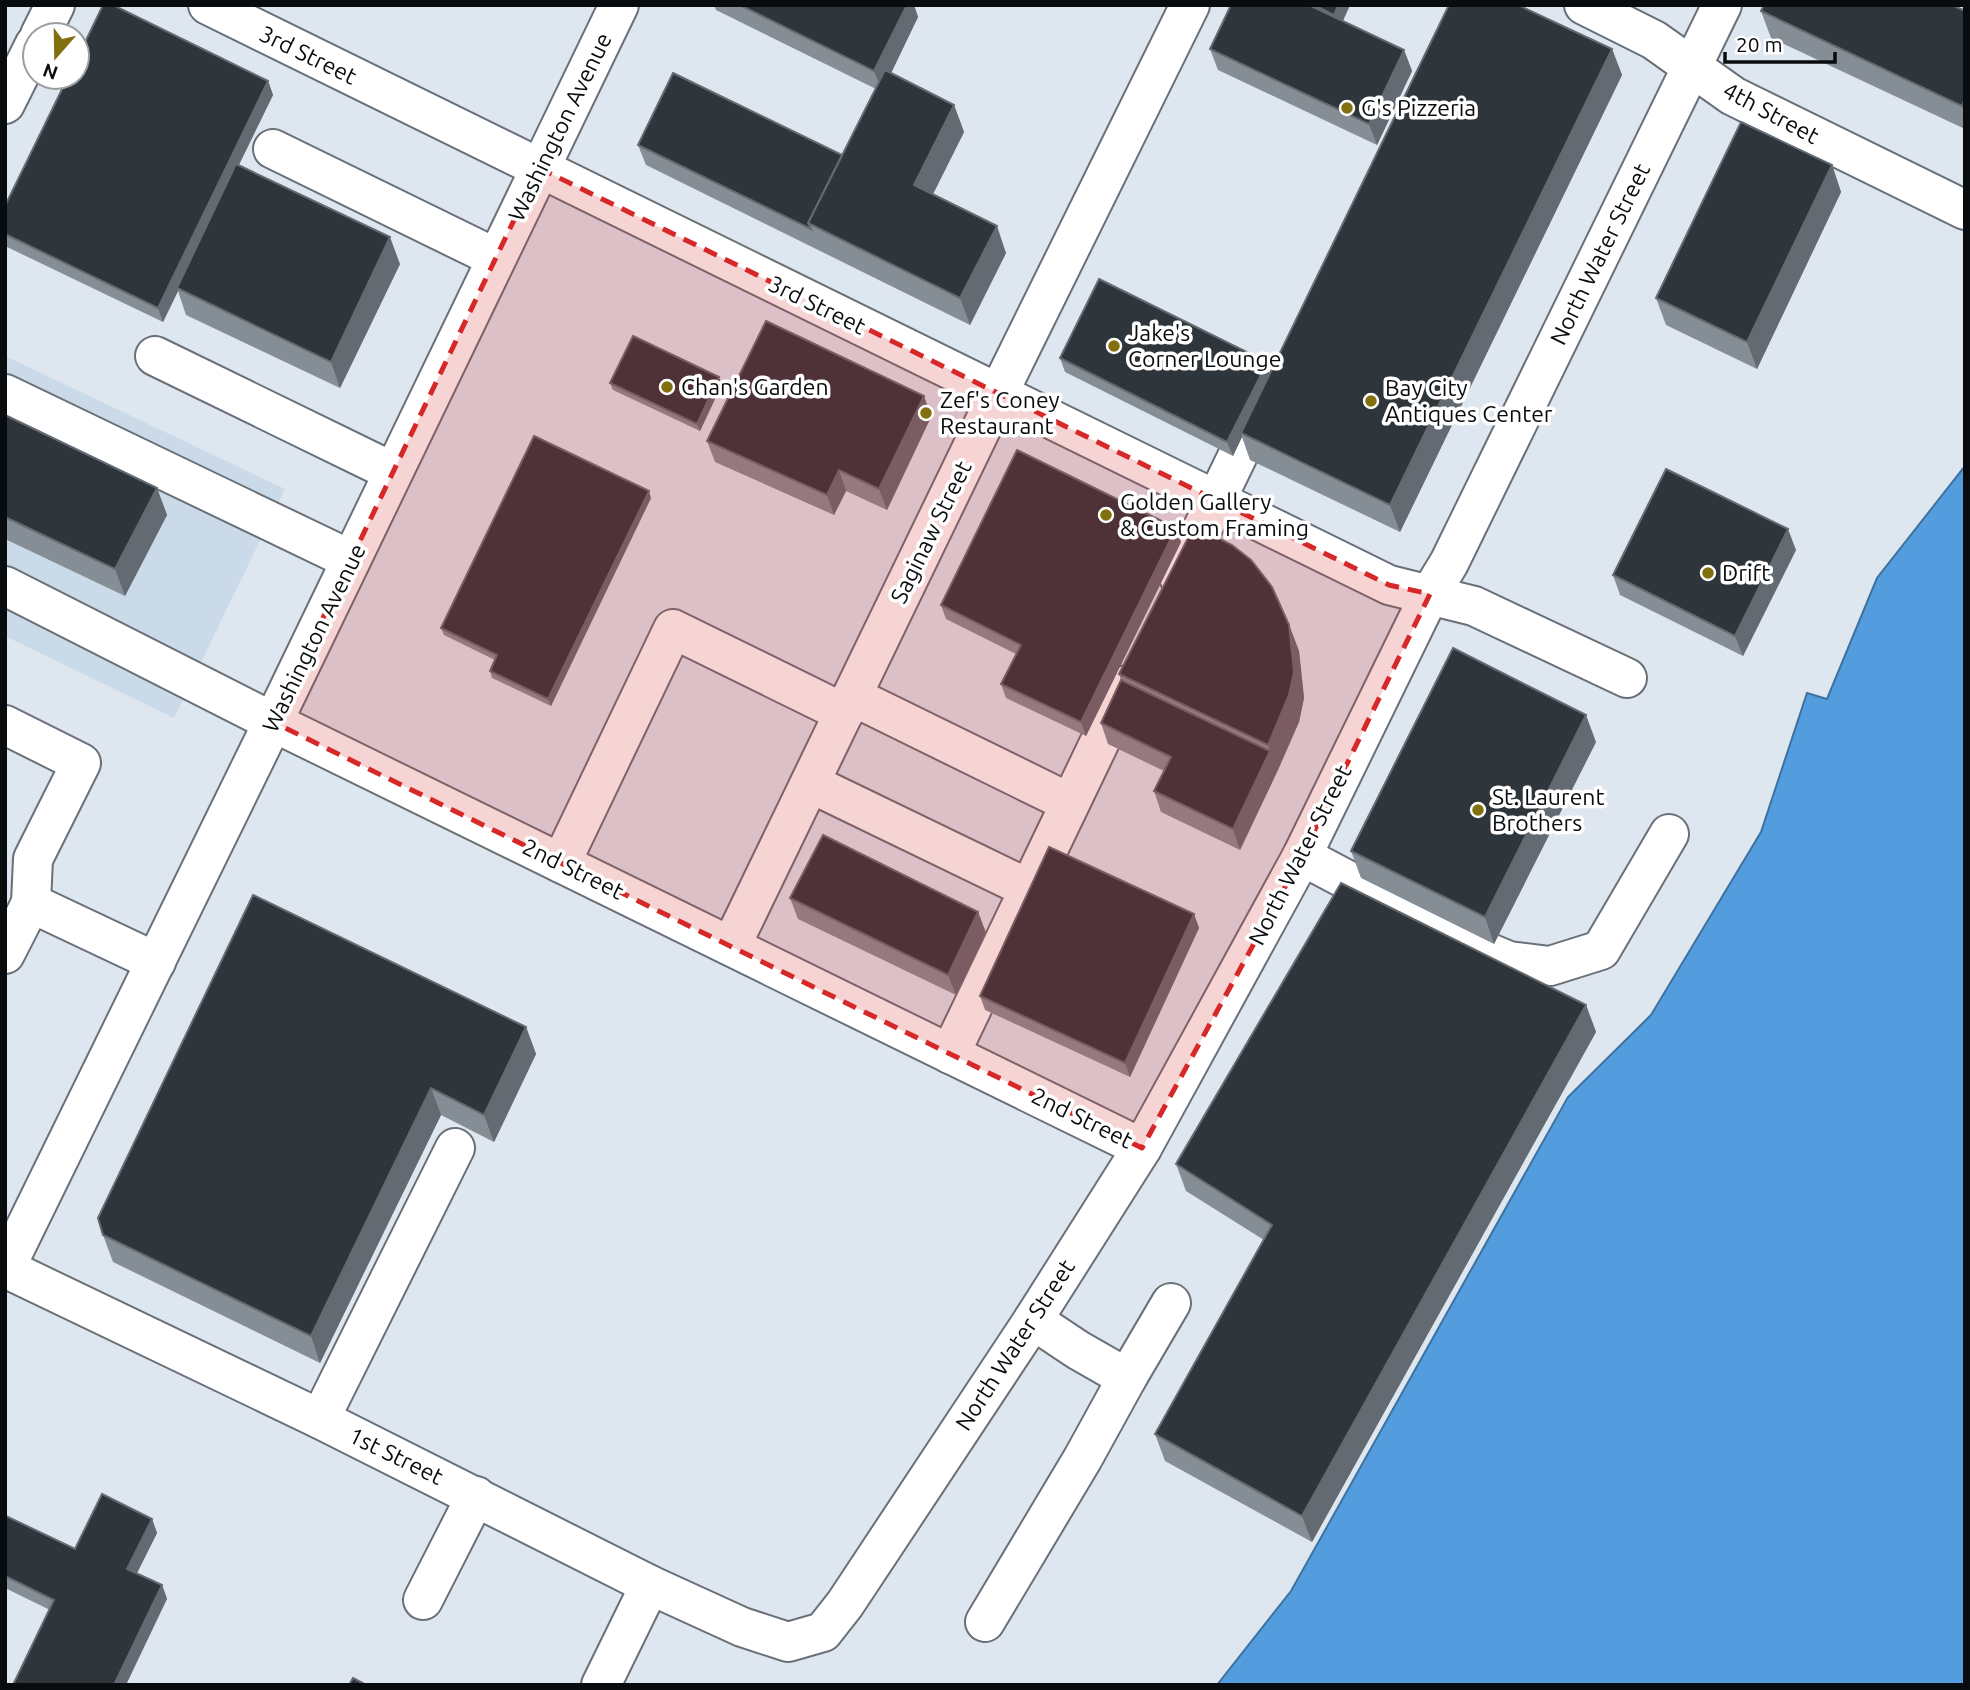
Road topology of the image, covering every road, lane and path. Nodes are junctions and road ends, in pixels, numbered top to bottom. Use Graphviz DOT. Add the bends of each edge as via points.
graph roads {
  1 [pos="55,5"];
  2 [pos="208,5"];
  3 [pos="619,5"];
  4 [pos="1190,5"];
  5 [pos="1584,5"];
  6 [pos="1722,5"];
  7 [pos="47,21"];
  8 [pos="1691,67"];
  9 [pos="21,72"];
  10 [pos="5,104"];
  11 [pos="273,149"];
  12 [pos="539,168"];
  13 [pos="1965,210"];
  14 [pos="496,258"];
  15 [pos="155,356"];
  16 [pos="1282,363"];
  17 [pos="5,394"];
  18 [pos="998,394"];
  19 [pos="393,472"];
  20 [pos="1215,500"];
  21 [pos="351,560"];
  22 [pos="5,586"];
  23 [pos="1430,594"];
  24 [pos="1163,609"];
  25 [pos="1140,658"];
  26 [pos="1627,678"];
  27 [pos="848,704"];
  28 [pos="273,722"];
  29 [pos="5,725"];
  30 [pos="810,783"];
  31 [pos="1070,803"];
  32 [pos="1669,834"];
  33 [pos="19,853"];
  34 [pos="1302,856"];
  35 [pos="561,863"];
  36 [pos="1029,889"];
  37 [pos="31,903"];
  38 [pos="731,946"];
  39 [pos="5,954"];
  40 [pos="156,962"];
  41 [pos="950,1054"];
  42 [pos="455,1148"];
  43 [pos="1142,1148"];
  44 [pos="5,1269"];
  45 [pos="1171,1303"];
  46 [pos="1033,1320"];
  47 [pos="1128,1378"];
  48 [pos="320,1419"];
  49 [pos="476,1496"];
  50 [pos="650,1585"];
  51 [pos="423,1600"];
  52 [pos="985,1622"];
  53 [pos="788,1642"];
  54 [pos="601,1685"];
  1 -- 7 [label="street"];
  2 -- 12 [label="street, 3rd Street"];
  3 -- 12 [label="street, Washington Avenue"];
  4 -- 18 [label="street, Saginaw Street"];
  5 -- 8 [label="street, 4th Street" via="1654,40"];
  6 -- 8 [label="street, North Water Street"];
  8 -- 13 [label="street, 4th Street" via="1733,96"];
  8 -- 23 [label="street, North Water Street"];
  9 -- 10 [label="street"];
  11 -- 14 [label="street"];
  12 -- 14 [label="street, Washington Avenue"];
  12 -- 18 [label="street, 3rd Street"];
  14 -- 19 [label="street, Washington Avenue"];
  15 -- 19 [label="street"];
  16 -- 20 [label="street"];
  17 -- 21 [label="street"];
  18 -- 20 [label="street, 3rd Street"];
  18 -- 27 [label="street, Saginaw Street"];
  19 -- 21 [label="street, Washington Avenue"];
  20 -- 23 [label="street, 3rd Street" via="1389,584"];
  20 -- 24 [label="street"];
  21 -- 28 [label="street, Washington Avenue"];
  22 -- 28 [label="street, 2nd Street"];
  23 -- 26 [label="street, 3rd Street" via="1474,607"];
  23 -- 34 [label="street, North Water Street"];
  25 -- 31 [label="street"];
  27 -- 30 [label="street, Saginaw Street"];
  27 -- 31 [label="street"];
  27 -- 35 [label="street" via="673,629"];
  28 -- 35 [label="street, 2nd Street"];
  28 -- 40 [label="street, Washington Avenue"];
  29 -- 33 [label="street" via="81,763"];
  30 -- 36 [label="street"];
  30 -- 38 [label="street, Saginaw Street"];
  31 -- 36 [label="street"];
  32 -- 34 [label="street" via="1601,950 1550,966 1509,961 1466,943"];
  33 -- 37 [label="street"];
  34 -- 43 [label="street, North Water Street"];
  35 -- 38 [label="street, 2nd Street"];
  36 -- 41 [label="street"];
  37 -- 39 [label="street"];
  37 -- 40 [label="street"];
  38 -- 41 [label="street, 2nd Street"];
  40 -- 44 [label="street, Washington Avenue"];
  41 -- 43 [label="street, 2nd Street"];
  42 -- 48 [label="street"];
  43 -- 46 [label="street, North Water Street"];
  44 -- 48 [label="street, 1st Street"];
  45 -- 47 [label="street"];
  46 -- 47 [label="street"];
  46 -- 53 [label="street, North Water Street" via="845,1604 823,1632"];
  47 -- 52 [label="street"];
  48 -- 49 [label="street, 1st Street"];
  49 -- 50 [label="street, 1st Street"];
  49 -- 51 [label="street"];
  50 -- 53 [label="street, 1st Street" via="742,1628"];
  50 -- 54 [label="street"];
}
